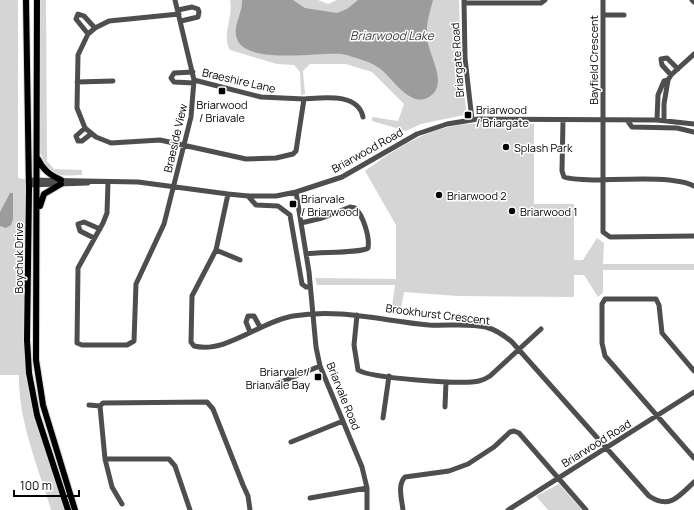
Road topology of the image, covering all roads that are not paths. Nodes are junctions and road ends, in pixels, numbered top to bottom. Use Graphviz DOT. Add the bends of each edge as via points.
graph roads {
  1 [pos="26,0"];
  2 [pos="38,0"];
  3 [pos="175,0"];
  4 [pos="545,0"];
  5 [pos="603,0"];
  6 [pos="464,2"];
  7 [pos="178,12"];
  8 [pos="603,15"];
  9 [pos="624,15"];
  10 [pos="181,21"];
  11 [pos="95,28"];
  12 [pos="88,34"];
  13 [pos="694,54"];
  14 [pos="678,69"];
  15 [pos="193,72"];
  16 [pos="670,78"];
  17 [pos="113,81"];
  18 [pos="78,82"];
  19 [pos="194,82"];
  20 [pos="304,99"];
  21 [pos="363,117"];
  22 [pos="603,119"];
  23 [pos="472,120"];
  24 [pos="563,120"];
  25 [pos="627,120"];
  26 [pos="657,120"];
  27 [pos="664,120"];
  28 [pos="694,124"];
  29 [pos="85,128"];
  30 [pos="694,132"];
  31 [pos="91,134"];
  32 [pos="184,145"];
  33 [pos="37,155"];
  34 [pos="603,180"];
  35 [pos="61,182"];
  36 [pos="108,182"];
  37 [pos="29,183"];
  38 [pos="38,183"];
  39 [pos="174,186"];
  40 [pos="694,186"];
  41 [pos="296,192"];
  42 [pos="228,194"];
  43 [pos="248,196"];
  44 [pos="37,219"];
  45 [pos="301,223"];
  46 [pos="100,229"];
  47 [pos="694,236"];
  48 [pos="94,238"];
  49 [pos="216,250"];
  50 [pos="306,254"];
  51 [pos="240,260"];
  52 [pos="310,287"];
  53 [pos="313,314"];
  54 [pos="358,315"];
  55 [pos="260,327"];
  56 [pos="541,329"];
  57 [pos="250,332"];
  58 [pos="519,350"];
  59 [pos="320,366"];
  60 [pos="694,371"];
  61 [pos="389,376"];
  62 [pos="446,382"];
  63 [pos="269,386"];
  64 [pos="694,392"];
  65 [pos="89,406"];
  66 [pos="100,406"];
  67 [pos="445,407"];
  68 [pos="656,417"];
  69 [pos="382,418"];
  70 [pos="343,421"];
  71 [pos="291,442"];
  72 [pos="607,448"];
  73 [pos="694,458"];
  74 [pos="105,459"];
  75 [pos="558,479"];
  76 [pos="694,482"];
  77 [pos="367,488"];
  78 [pos="310,498"];
  79 [pos="122,504"];
  80 [pos="68,510"];
  81 [pos="75,510"];
  82 [pos="190,510"];
  83 [pos="250,510"];
  84 [pos="367,510"];
  85 [pos="403,510"];
  86 [pos="510,510"];
  87 [pos="586,510"];
  1 -- 37 [label="main road, Boychuk Drive"];
  2 -- 33 [label="main road, Boychuk Drive"];
  3 -- 7 [label="street, Braeside View"];
  4 -- 6 [label="street" via="541,3"];
  5 -- 8 [label="street, Bayfield Crescent"];
  6 -- 23 [label="street, Briargate Road" via="465,58"];
  7 -- 10 [label="street, Braeside View"];
  7 -- 10 [label="street" via="192,8 198,9 199,12 198,16"];
  7 -- 11 [label="street" via="145,19 117,20"];
  8 -- 9 [label="street"];
  8 -- 22 [label="street, Bayfield Crescent"];
  10 -- 15 [label="street, Braeside View"];
  11 -- 12 [label="street"];
  11 -- 12 [label="street" via="84,16 78,14 77,22"];
  12 -- 18 [label="street" via="78,55"];
  13 -- 14 [label="street"];
  14 -- 16 [label="street"];
  14 -- 16 [label="street" via="668,58 663,58 662,65"];
  15 -- 19 [label="street, Braeside View"];
  15 -- 19 [label="street, Braeshire Lane" via="174,73 171,78 174,82"];
  16 -- 26 [label="street" via="664,81 660,88"];
  16 -- 27 [label="street" via="664,104"];
  17 -- 18 [label="street"];
  18 -- 29 [label="street" via="78,108"];
  19 -- 20 [label="street, Braeshire Lane" via="261,97"];
  19 -- 32 [label="street, Braeside View" via="191,117"];
  20 -- 21 [label="street, Braeshire Lane" via="338,98 358,107"];
  20 -- 32 [label="street" via="293,154 276,158 246,158"];
  22 -- 24 [label="street, Briarwood Road"];
  22 -- 25 [label="street, Briarwood Road"];
  22 -- 34 [label="street, Bayfield Crescent"];
  23 -- 24 [label="street, Briarwood Road"];
  23 -- 41 [label="street, Briarwood Road" via="429,129 342,177"];
  24 -- 34 [label="street" via="564,177"];
  25 -- 26 [label="street, Briarwood Road"];
  25 -- 30 [label="street, Briarwood Road" via="632,127 678,128"];
  26 -- 27 [label="street, Briarwood Road"];
  27 -- 28 [label="street, Briarwood Road"];
  29 -- 31 [label="street"];
  29 -- 31 [label="street" via="76,136 78,141"];
  31 -- 32 [label="street" via="111,143 160,140"];
  32 -- 39 [label="street, Braeside View"];
  33 -- 35 [label="main road" via="44,169"];
  33 -- 38 [label="main road, Boychuk Drive"];
  34 -- 40 [label="street" via="670,180 684,181"];
  34 -- 47 [label="street, Bayfield Crescent" via="602,228 607,236"];
  35 -- 36 [label="street, Briarwood Road"];
  35 -- 38 [label="street, Briarwood Road"];
  35 -- 44 [label="main road" via="42,197"];
  36 -- 39 [label="street, Briarwood Road"];
  36 -- 46 [label="street" via="107,213"];
  37 -- 38 [label="street, Briarwood Road"];
  37 -- 80 [label="main road, Boychuk Drive" via="29,373 37,415"];
  38 -- 44 [label="main road, Boychuk Drive"];
  39 -- 42 [label="street, Briarwood Road"];
  39 -- 48 [label="street, Braeside View" via="160,237 136,284 134,341 130,345 77,343 78,273 81,260"];
  41 -- 43 [label="street, Briarwood Road" via="276,196"];
  41 -- 45 [label="street, Briarvale Road"];
  42 -- 43 [label="street, Briarwood Road"];
  42 -- 49 [label="street"];
  43 -- 52 [label="street, Briarvale Road" via="256,205 278,206 290,215 302,284"];
  44 -- 81 [label="main road, Boychuk Drive" via="38,379 45,414"];
  45 -- 50 [label="street, Briarvale Road"];
  45 -- 50 [label="street" via="355,208 365,227 369,245 361,252 331,251"];
  46 -- 48 [label="street"];
  46 -- 48 [label="street" via="84,222 78,224 80,231"];
  49 -- 51 [label="street"];
  49 -- 57 [label="street, Brookhurst Crescent" via="192,296 191,342 196,346 214,346 229,343"];
  50 -- 52 [label="street, Briarvale Road"];
  52 -- 53 [label="street, Briarvale Road"];
  53 -- 54 [label="street, Brookhurst Crescent"];
  53 -- 55 [label="street, Brookhurst Crescent" via="283,318"];
  53 -- 59 [label="street, Briarvale Road"];
  54 -- 58 [label="street, Brookhurst Crescent" via="429,325 486,327 505,336"];
  54 -- 61 [label="street" via="354,345 358,370"];
  55 -- 57 [label="street, Brookhurst Crescent"];
  55 -- 57 [label="street" via="254,316 248,316 246,322"];
  56 -- 58 [label="street"];
  58 -- 62 [label="street" via="484,380"];
  58 -- 72 [label="street, Brookhurst Crescent"];
  59 -- 63 [label="street"];
  59 -- 70 [label="street, Briarvale Road"];
  60 -- 68 [label="street" via="662,333 656,299 605,299 602,304 602,343 605,356"];
  61 -- 62 [label="street"];
  61 -- 69 [label="street"];
  62 -- 67 [label="street"];
  64 -- 68 [label="street, Briarwood Road"];
  65 -- 66 [label="street"];
  66 -- 74 [label="street"];
  66 -- 83 [label="street" via="108,402 207,402 213,409 248,496"];
  68 -- 72 [label="street, Briarwood Road"];
  68 -- 73 [label="street"];
  70 -- 71 [label="street"];
  70 -- 77 [label="street, Briarvale Road" via="362,467"];
  72 -- 75 [label="street, Briarwood Road"];
  72 -- 76 [label="street, Brookhurst Crescent" via="649,496 656,500 670,502"];
  74 -- 79 [label="street" via="112,487"];
  74 -- 82 [label="street" via="169,460 176,468"];
  75 -- 85 [label="street" via="514,430 468,464 449,471 405,477 401,482"];
  75 -- 86 [label="street, Briarwood Road"];
  75 -- 87 [label="street"];
  77 -- 78 [label="street"];
  77 -- 84 [label="street, Briarvale Road"];
}
